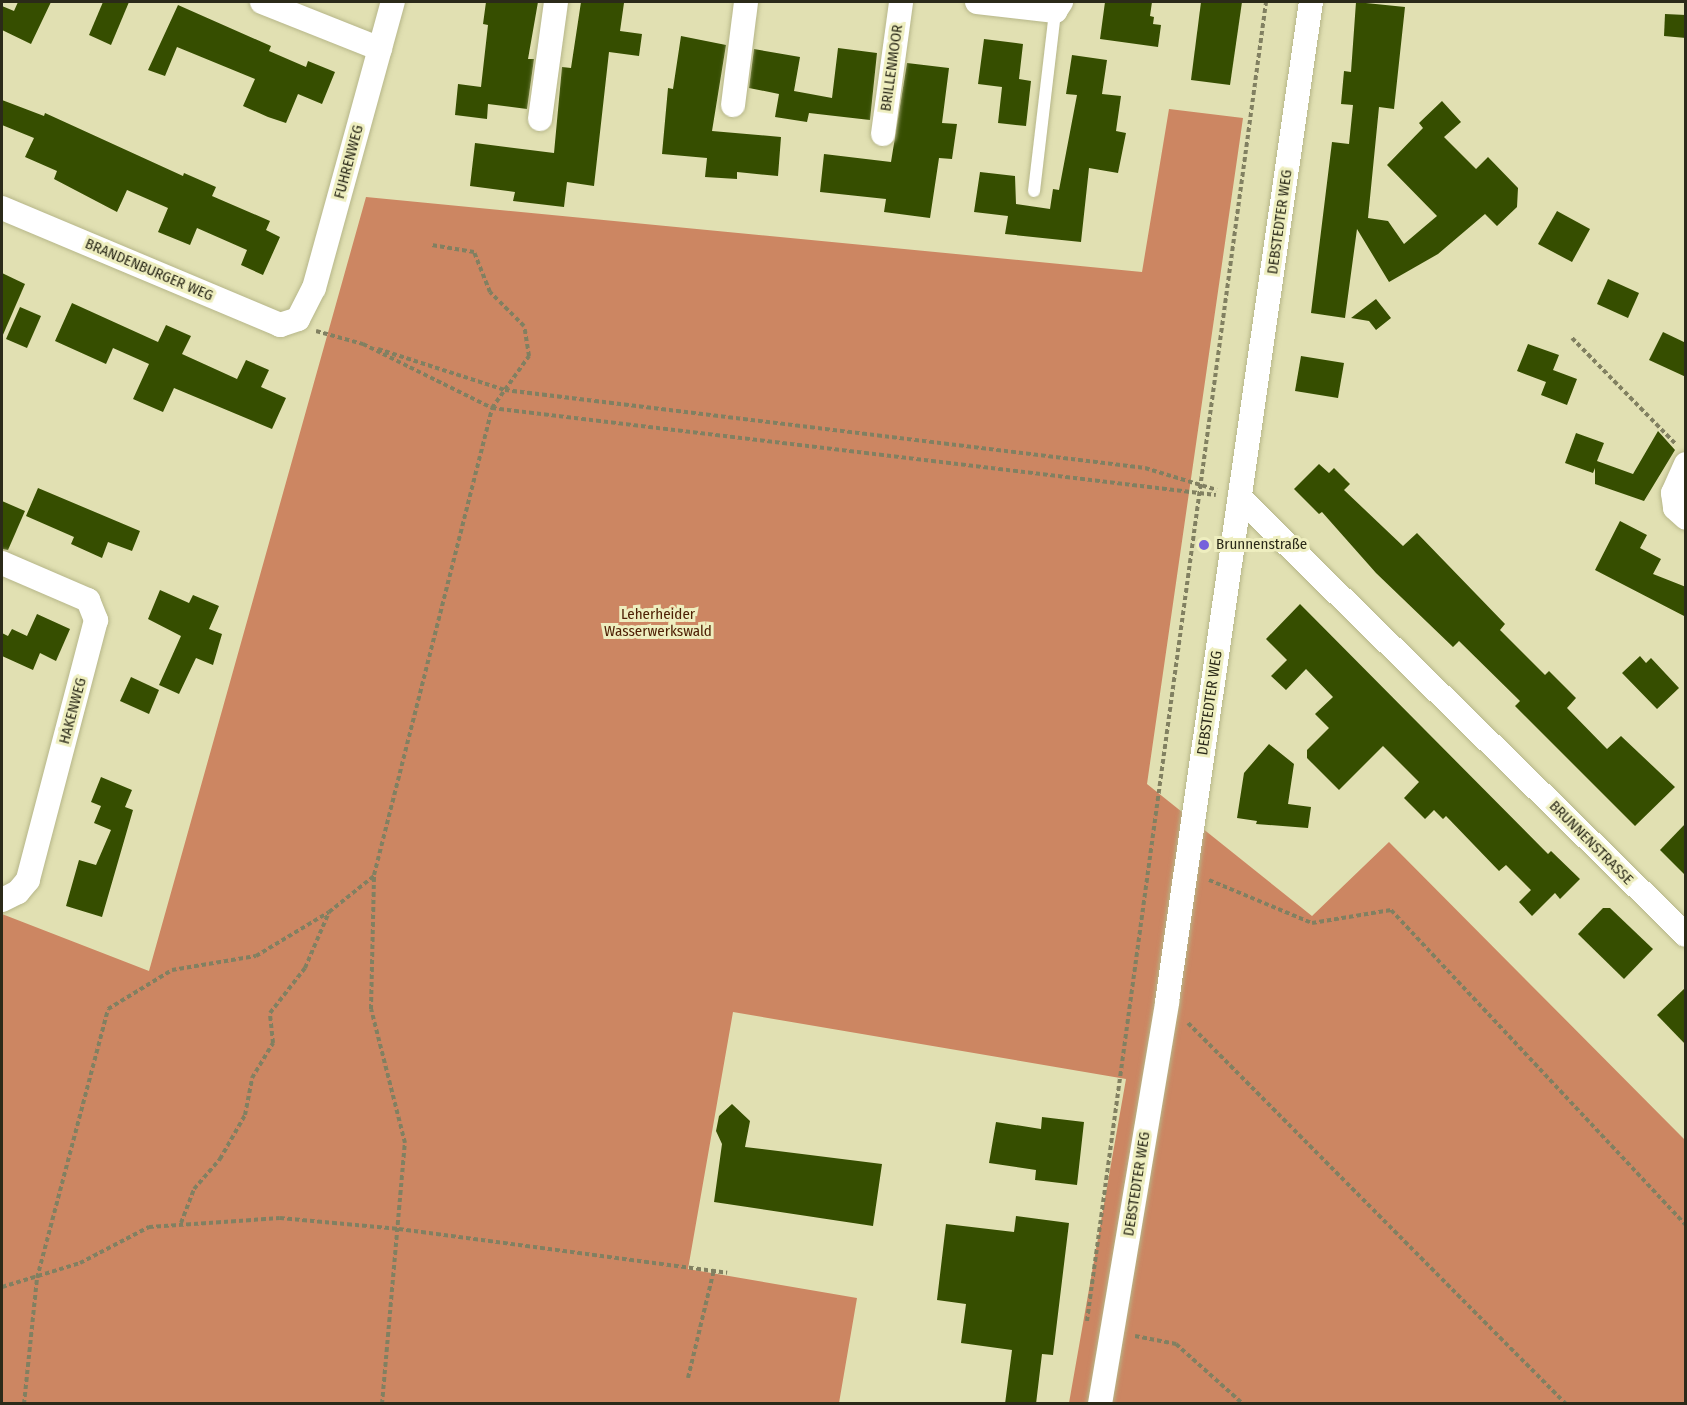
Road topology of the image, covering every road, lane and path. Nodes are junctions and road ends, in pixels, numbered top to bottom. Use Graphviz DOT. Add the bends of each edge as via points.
graph roads {
  1 [pos="262,2"];
  2 [pos="393,2"];
  3 [pos="556,2"];
  4 [pos="746,2"];
  5 [pos="901,2"];
  6 [pos="977,2"];
  7 [pos="1266,2"];
  8 [pos="1311,2"];
  9 [pos="1058,6"];
  10 [pos="380,49"];
  11 [pos="733,105"];
  12 [pos="540,119"];
  13 [pos="883,134"];
  14 [pos="1034,191"];
  15 [pos="2,208"];
  16 [pos="432,245"];
  17 [pos="298,319"];
  18 [pos="1572,338"];
  19 [pos="363,344"];
  20 [pos="505,390"];
  21 [pos="492,408"];
  22 [pos="1682,455"];
  23 [pos="1202,486"];
  24 [pos="1200,493"];
  25 [pos="1240,498"];
  26 [pos="1686,518"];
  27 [pos="2,563"];
  28 [pos="1186,870"];
  29 [pos="374,875"];
  30 [pos="2,900"];
  31 [pos="329,912"];
  32 [pos="1686,935"];
  33 [pos="1167,1002"];
  34 [pos="182,1223"];
  35 [pos="1686,1225"];
  36 [pos="399,1229"];
  37 [pos="714,1270"];
  38 [pos="727,1273"];
  39 [pos="37,1278"];
  40 [pos="2,1287"];
  41 [pos="1113,1329"];
  42 [pos="688,1377"];
  43 [pos="24,1404"];
  44 [pos="382,1404"];
  45 [pos="1101,1404"];
  46 [pos="1243,1404"];
  47 [pos="1566,1404"];
  1 -- 10 [label="street"];
  2 -- 10 [label="street, FUHRENWEG"];
  3 -- 12 [label="street"];
  4 -- 11 [label="street"];
  5 -- 13 [label="street, BRILLENMOOR"];
  6 -- 9 [label="street"];
  7 -- 23 [label="path"];
  8 -- 25 [label="street, DEBSTEDTER WEG"];
  9 -- 14 [label="lane"];
  10 -- 17 [label="street, FUHRENWEG" via="314,288"];
  15 -- 17 [label="street, BRANDENBURGER WEG" via="280,325"];
  16 -- 20 [label="path" via="474,252 490,292 524,326 529,357"];
  17 -- 19 [label="path" via="323,334"];
  18 -- 22 [label="path"];
  19 -- 20 [label="path"];
  19 -- 21 [label="path"];
  20 -- 21 [label="path"];
  20 -- 23 [label="path" via="1145,468"];
  21 -- 24 [label="path"];
  21 -- 29 [label="path"];
  22 -- 26 [label="street" via="1673,493 1675,508"];
  23 -- 24 [label="path"];
  23 -- 25 [label="path"];
  24 -- 25 [label="path"];
  24 -- 41 [label="path" via="1086,1327"];
  25 -- 28 [label="street, DEBSTEDTER WEG"];
  25 -- 32 [label="street, BRUNNENSTRASSE"];
  27 -- 30 [label="street, HAKENWEG" via="88,600 96,620 28,880 18,892"];
  28 -- 33 [label="street, DEBSTEDTER WEG"];
  28 -- 35 [label="path" via="1312,923 1391,910"];
  29 -- 31 [label="path"];
  29 -- 36 [label="path" via="370,1009 405,1143"];
  31 -- 34 [label="path" via="305,968 270,1013 273,1043 252,1078 245,1115 220,1159 194,1189"];
  31 -- 39 [label="path" via="256,956 172,970 108,1009"];
  33 -- 41 [label="street, DEBSTEDTER WEG"];
  33 -- 47 [label="path"];
  34 -- 36 [label="path" via="280,1218"];
  34 -- 39 [label="path" via="149,1227 80,1263"];
  36 -- 37 [label="path"];
  36 -- 44 [label="path"];
  37 -- 38 [label="path"];
  37 -- 42 [label="path"];
  39 -- 40 [label="path"];
  39 -- 43 [label="path"];
  41 -- 45 [label="street, DEBSTEDTER WEG"];
  41 -- 46 [label="path" via="1176,1344"];
}
